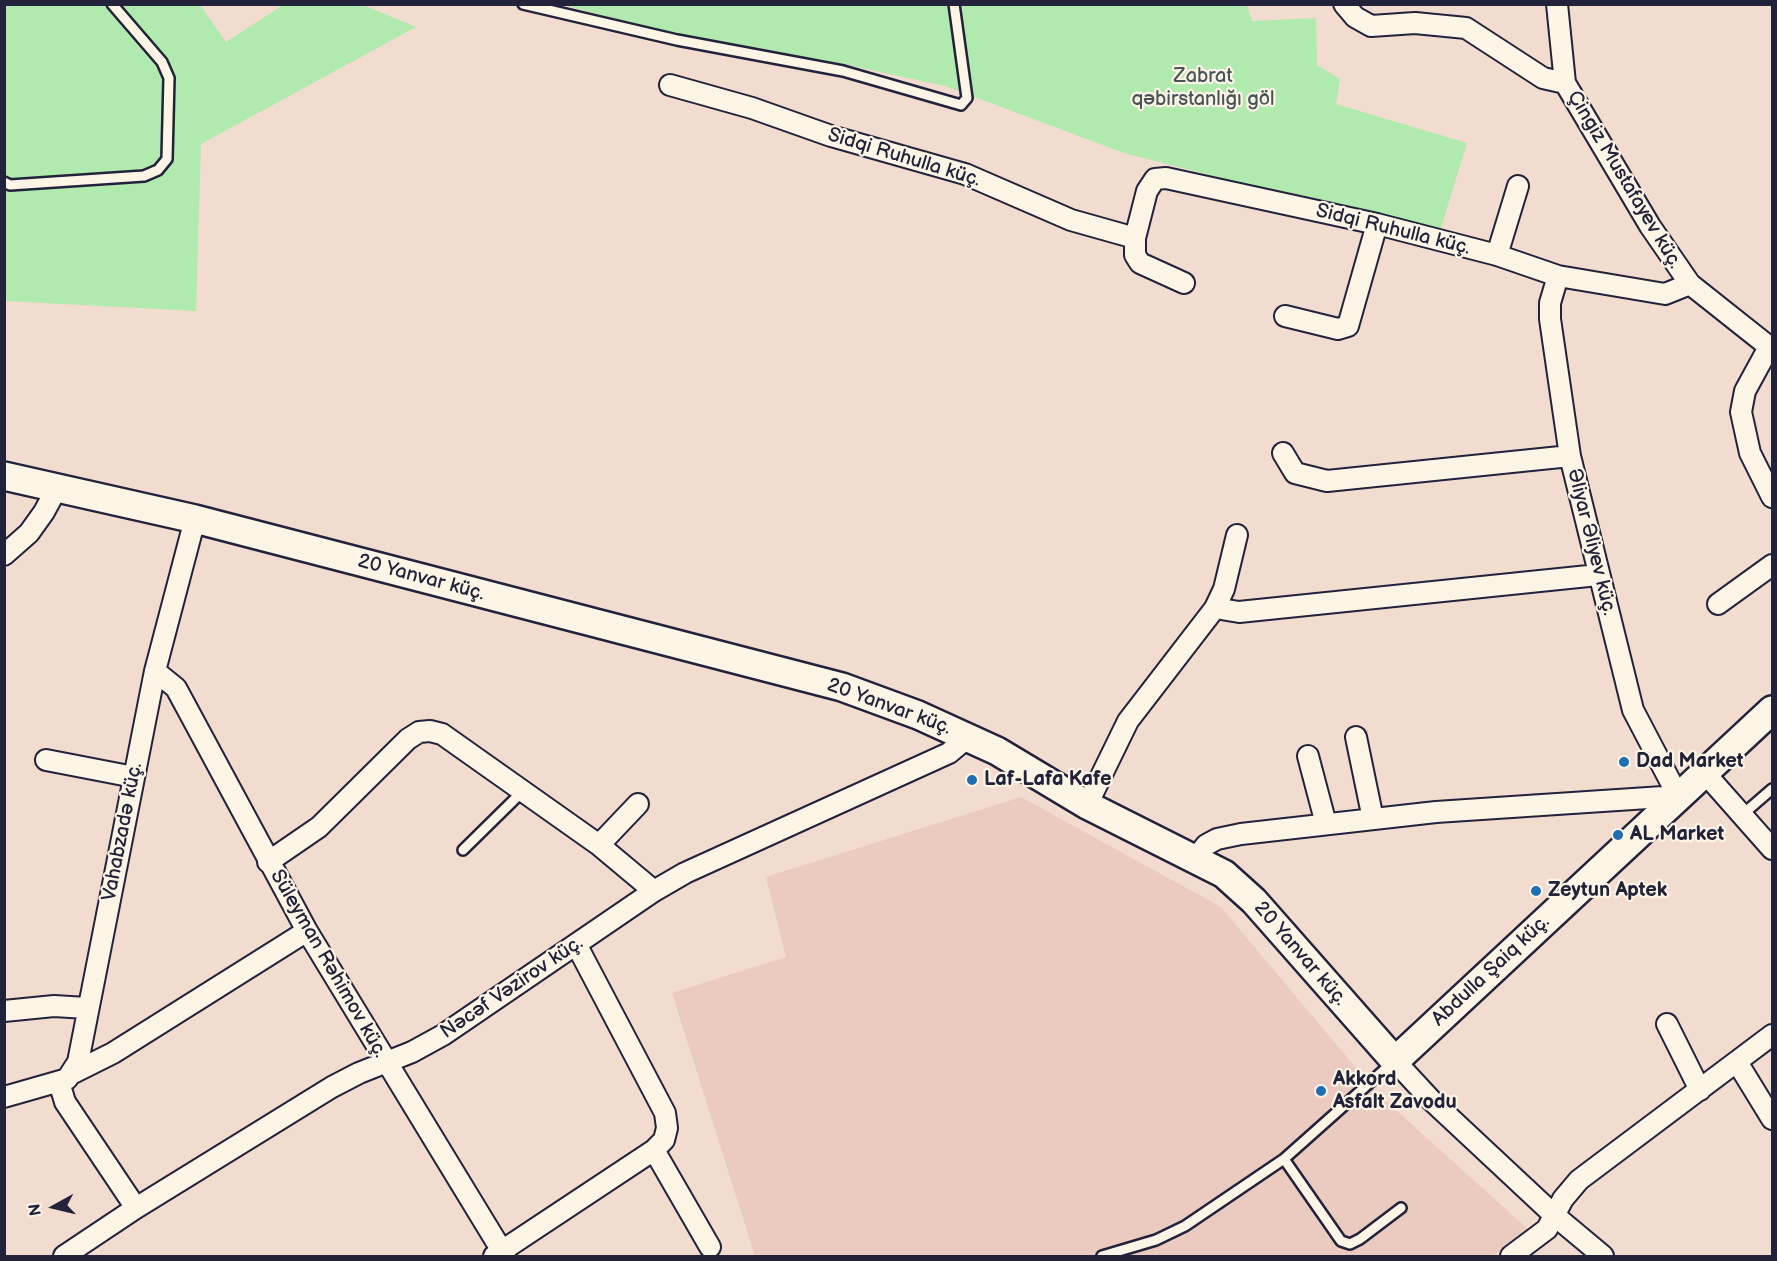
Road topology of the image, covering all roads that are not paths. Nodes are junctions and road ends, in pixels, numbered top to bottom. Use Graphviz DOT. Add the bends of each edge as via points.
graph roads {
  1 [pos="112,4"];
  2 [pos="523,4"];
  3 [pos="954,4"];
  4 [pos="1344,4"];
  5 [pos="1557,4"];
  6 [pos="1416,14"];
  7 [pos="1565,82"];
  8 [pos="670,85"];
  9 [pos="4,182"];
  10 [pos="1518,186"];
  11 [pos="1377,224"];
  12 [pos="1135,238"];
  13 [pos="1497,255"];
  14 [pos="1558,276"];
  15 [pos="1184,283"];
  16 [pos="1690,284"];
  17 [pos="1285,316"];
  18 [pos="1771,348"];
  19 [pos="1283,453"];
  20 [pos="1570,456"];
  21 [pos="4,476"];
  22 [pos="57,488"];
  23 [pos="1773,497"];
  24 [pos="195,519"];
  25 [pos="1236,535"];
  26 [pos="4,555"];
  27 [pos="1773,565"];
  28 [pos="1598,575"];
  29 [pos="1718,604"];
  30 [pos="1215,608"];
  31 [pos="155,670"];
  32 [pos="1773,710"];
  33 [pos="968,737"];
  34 [pos="1356,737"];
  35 [pos="1308,756"];
  36 [pos="46,760"];
  37 [pos="1704,772"];
  38 [pos="134,777"];
  39 [pos="1773,789"];
  40 [pos="523,791"];
  41 [pos="1678,796"];
  42 [pos="638,804"];
  43 [pos="1087,805"];
  44 [pos="1742,815"];
  45 [pos="1373,819"];
  46 [pos="1326,824"];
  47 [pos="599,845"];
  48 [pos="1773,849"];
  49 [pos="464,850"];
  50 [pos="1196,858"];
  51 [pos="268,862"];
  52 [pos="654,891"];
  53 [pos="307,931"];
  54 [pos="576,944"];
  55 [pos="87,1008"];
  56 [pos="4,1011"];
  57 [pos="1666,1024"];
  58 [pos="1773,1035"];
  59 [pos="1395,1061"];
  60 [pos="386,1062"];
  61 [pos="1737,1062"];
  62 [pos="66,1078"];
  63 [pos="1700,1090"];
  64 [pos="4,1097"];
  65 [pos="1773,1119"];
  66 [pos="654,1150"];
  67 [pos="1284,1159"];
  68 [pos="136,1208"];
  69 [pos="1401,1208"];
  70 [pos="1554,1215"];
  71 [pos="710,1247"];
  72 [pos="500,1255"];
  73 [pos="64,1257"];
  74 [pos="1102,1257"];
  75 [pos="1511,1257"];
  76 [pos="1603,1257"];
  1 -- 9 [label="lane" via="162,62 169,78 167,159 158,170 144,176 10,185"];
  2 -- 3 [label="lane" via="677,40 843,71 962,105 967,98"];
  4 -- 6 [label="street" via="1355,17 1371,26"];
  5 -- 7 [label="street, Çingiz Mustafayev küç."];
  6 -- 7 [label="street" via="1466,28 1543,78"];
  7 -- 16 [label="street, Çingiz Mustafayev küç." via="1650,226"];
  8 -- 12 [label="street, Sidqi Ruhulla küç." via="964,174 1071,220"];
  10 -- 13 [label="street"];
  11 -- 12 [label="street, Sidqi Ruhulla küç." via="1166,178 1155,179 1147,191"];
  11 -- 13 [label="street, Sidqi Ruhulla küç."];
  11 -- 17 [label="street" via="1348,326 1338,329"];
  12 -- 15 [label="street" via="1135,255 1140,263"];
  13 -- 14 [label="street, Sidqi Ruhulla küç."];
  14 -- 16 [label="street, Sidqi Ruhulla küç." via="1665,294"];
  14 -- 20 [label="street, Əliyar Əliyev küç." via="1550,318"];
  16 -- 18 [label="street, Çingiz Mustafayev küç."];
  18 -- 23 [label="street" via="1744,391 1742,412 1750,453"];
  19 -- 20 [label="street" via="1295,473 1328,481"];
  20 -- 28 [label="street, Əliyar Əliyev küç."];
  21 -- 22 [label="street, 20 Yanvar küç."];
  22 -- 24 [label="street, 20 Yanvar küç."];
  22 -- 26 [label="street" via="29,533"];
  24 -- 31 [label="street, Vahabzadə küç."];
  24 -- 33 [label="street, 20 Yanvar küç." via="842,687"];
  25 -- 30 [label="street" via="1224,589"];
  27 -- 29 [label="street"];
  28 -- 30 [label="street" via="1239,612"];
  28 -- 41 [label="street, Əliyar Əliyev küç." via="1633,710"];
  30 -- 43 [label="street" via="1128,721"];
  31 -- 38 [label="street, Vahabzadə küç."];
  31 -- 51 [label="street, Süleyman Rəhimov küç." via="180,695"];
  32 -- 37 [label="street, Abdulla Şaiq küç."];
  33 -- 43 [label="street, 20 Yanvar küç."];
  33 -- 52 [label="street, Nəcəf Vəzirov küç." via="949,753 685,873"];
  34 -- 45 [label="street"];
  35 -- 46 [label="street"];
  36 -- 38 [label="street"];
  37 -- 41 [label="street, Abdulla Şaiq küç."];
  37 -- 44 [label="street"];
  38 -- 55 [label="street, Vahabzadə küç."];
  39 -- 44 [label="lane"];
  40 -- 47 [label="street"];
  40 -- 49 [label="lane"];
  40 -- 51 [label="street" via="442,734 419,732 319,827"];
  41 -- 45 [label="street"];
  41 -- 59 [label="street, Abdulla Şaiq küç."];
  42 -- 47 [label="street"];
  43 -- 50 [label="street, 20 Yanvar küç."];
  44 -- 48 [label="street"];
  45 -- 46 [label="street"];
  46 -- 50 [label="street" via="1217,839"];
  47 -- 52 [label="street"];
  50 -- 59 [label="street, 20 Yanvar küç." via="1224,874 1254,901"];
  51 -- 53 [label="street, Süleyman Rəhimov küç."];
  52 -- 54 [label="street, Nəcəf Vəzirov küç."];
  53 -- 60 [label="street, Süleyman Rəhimov küç."];
  53 -- 62 [label="street" via="113,1053"];
  54 -- 60 [label="street, Nəcəf Vəzirov küç." via="443,1035"];
  54 -- 66 [label="street" via="665,1113 664,1140"];
  55 -- 56 [label="street" via="54,1006"];
  55 -- 62 [label="street, Vahabzadə küç." via="81,1050"];
  57 -- 63 [label="street"];
  58 -- 61 [label="street"];
  59 -- 67 [label="lane"];
  59 -- 70 [label="street, 20 Yanvar küç."];
  60 -- 68 [label="street, Nəcəf Vəzirov küç." via="332,1087"];
  60 -- 72 [label="street, Süleyman Rəhimov küç."];
  61 -- 63 [label="street"];
  61 -- 65 [label="street"];
  62 -- 64 [label="street"];
  62 -- 68 [label="street" via="65,1102"];
  63 -- 70 [label="street" via="1579,1180"];
  66 -- 71 [label="street"];
  66 -- 72 [label="street"];
  67 -- 69 [label="lane" via="1341,1241 1350,1244 1360,1239"];
  67 -- 74 [label="lane" via="1185,1226"];
  68 -- 73 [label="street, Nəcəf Vəzirov küç."];
  70 -- 75 [label="street" via="1547,1229"];
  70 -- 76 [label="street, 20 Yanvar küç."];
}
